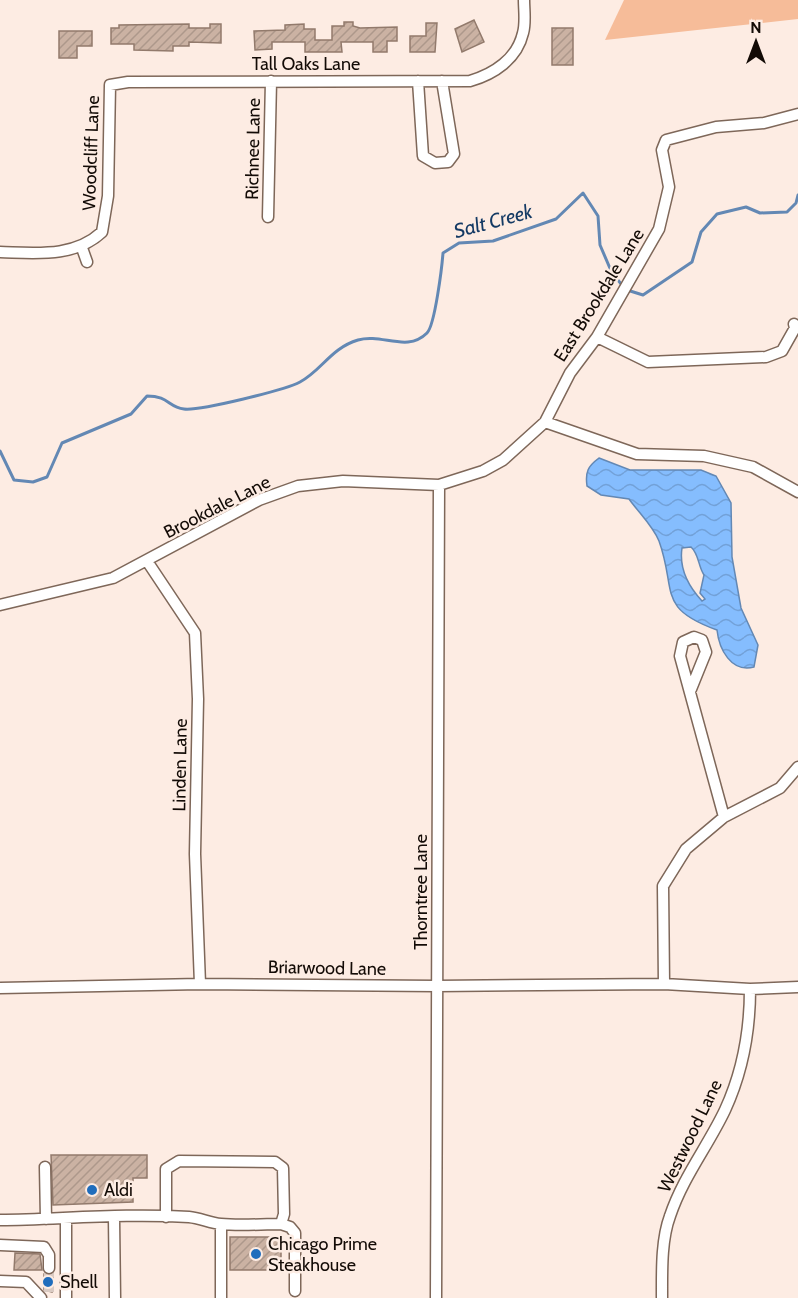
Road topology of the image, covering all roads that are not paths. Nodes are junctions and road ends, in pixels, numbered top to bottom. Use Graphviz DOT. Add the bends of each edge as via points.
graph roads {
  1 [pos="524,0"];
  2 [pos="271,81"];
  3 [pos="418,81"];
  4 [pos="442,81"];
  5 [pos="110,85"];
  6 [pos="798,114"];
  7 [pos="268,217"];
  8 [pos="82,248"];
  9 [pos="0,252"];
  10 [pos="87,262"];
  11 [pos="794,324"];
  12 [pos="597,337"];
  13 [pos="545,422"];
  14 [pos="439,485"];
  15 [pos="798,492"];
  16 [pos="147,561"];
  17 [pos="0,605"];
  18 [pos="691,689"];
  19 [pos="798,767"];
  20 [pos="724,817"];
  21 [pos="200,984"];
  22 [pos="664,984"];
  23 [pos="437,986"];
  24 [pos="798,987"];
  25 [pos="0,988"];
  26 [pos="750,989"];
  27 [pos="45,1167"];
  28 [pos="114,1218"];
  29 [pos="166,1218"];
  30 [pos="46,1219"];
  31 [pos="66,1219"];
  32 [pos="0,1220"];
  33 [pos="221,1224"];
  34 [pos="281,1224"];
  35 [pos="0,1245"];
  36 [pos="49,1268"];
  37 [pos="0,1281"];
  38 [pos="295,1291"];
  39 [pos="46,1296"];
  40 [pos="66,1298"];
  41 [pos="115,1298"];
  42 [pos="221,1298"];
  43 [pos="436,1298"];
  44 [pos="662,1298"];
  1 -- 4 [label="street, Tall Oaks Lane" via="524,33 501,68 470,81"];
  2 -- 3 [label="street, Tall Oaks Lane"];
  2 -- 5 [label="street, Tall Oaks Lane"];
  2 -- 7 [label="street, Richnee Lane"];
  3 -- 4 [label="street, Tall Oaks Lane"];
  3 -- 4 [label="street" via="423,156 435,163 448,162 454,153"];
  5 -- 8 [label="street, Woodcliff Lane" via="106,217 102,232"];
  6 -- 12 [label="street, East Brookdale Lane" via="764,123 716,127 666,140 662,145 669,187 659,229"];
  8 -- 9 [label="street"];
  8 -- 10 [label="street"];
  11 -- 12 [label="street" via="782,351 766,357 648,362"];
  12 -- 13 [label="street, East Brookdale Lane" via="582,355"];
  13 -- 14 [label="street, Brookdale Lane" via="503,460"];
  13 -- 15 [label="street" via="637,454 704,456 753,467"];
  14 -- 16 [label="street, Brookdale Lane" via="343,481 298,486 260,500"];
  14 -- 23 [label="street, Thorntree Lane"];
  16 -- 17 [label="street, Brookdale Lane" via="113,578"];
  16 -- 21 [label="street, Linden Lane" via="195,633 195,854"];
  18 -- 20 [label="street"];
  19 -- 20 [label="street" via="780,788"];
  20 -- 22 [label="street" via="686,849 663,886"];
  21 -- 23 [label="street, Briarwood Lane"];
  21 -- 25 [label="street, Briarwood Lane"];
  22 -- 23 [label="street, Briarwood Lane"];
  22 -- 26 [label="street, Briarwood Lane"];
  23 -- 43 [label="street, Thorntree Lane"];
  24 -- 26 [label="street, Briarwood Lane"];
  26 -- 44 [label="street, Westwood Lane" via="745,1055 725,1110 668,1218"];
  27 -- 30 [label="street"];
  28 -- 29 [label="street"];
  28 -- 31 [label="street"];
  28 -- 41 [label="street"];
  29 -- 33 [label="street" via="191,1217"];
  29 -- 34 [label="street" via="166,1169 179,1161 275,1162 283,1168"];
  30 -- 31 [label="street"];
  30 -- 32 [label="street"];
  31 -- 40 [label="street"];
  33 -- 34 [label="street"];
  33 -- 42 [label="street"];
  34 -- 38 [label="street" via="295,1233"];
  35 -- 36 [label="street" via="44,1246"];
  37 -- 39 [label="street" via="26,1282"];
}
